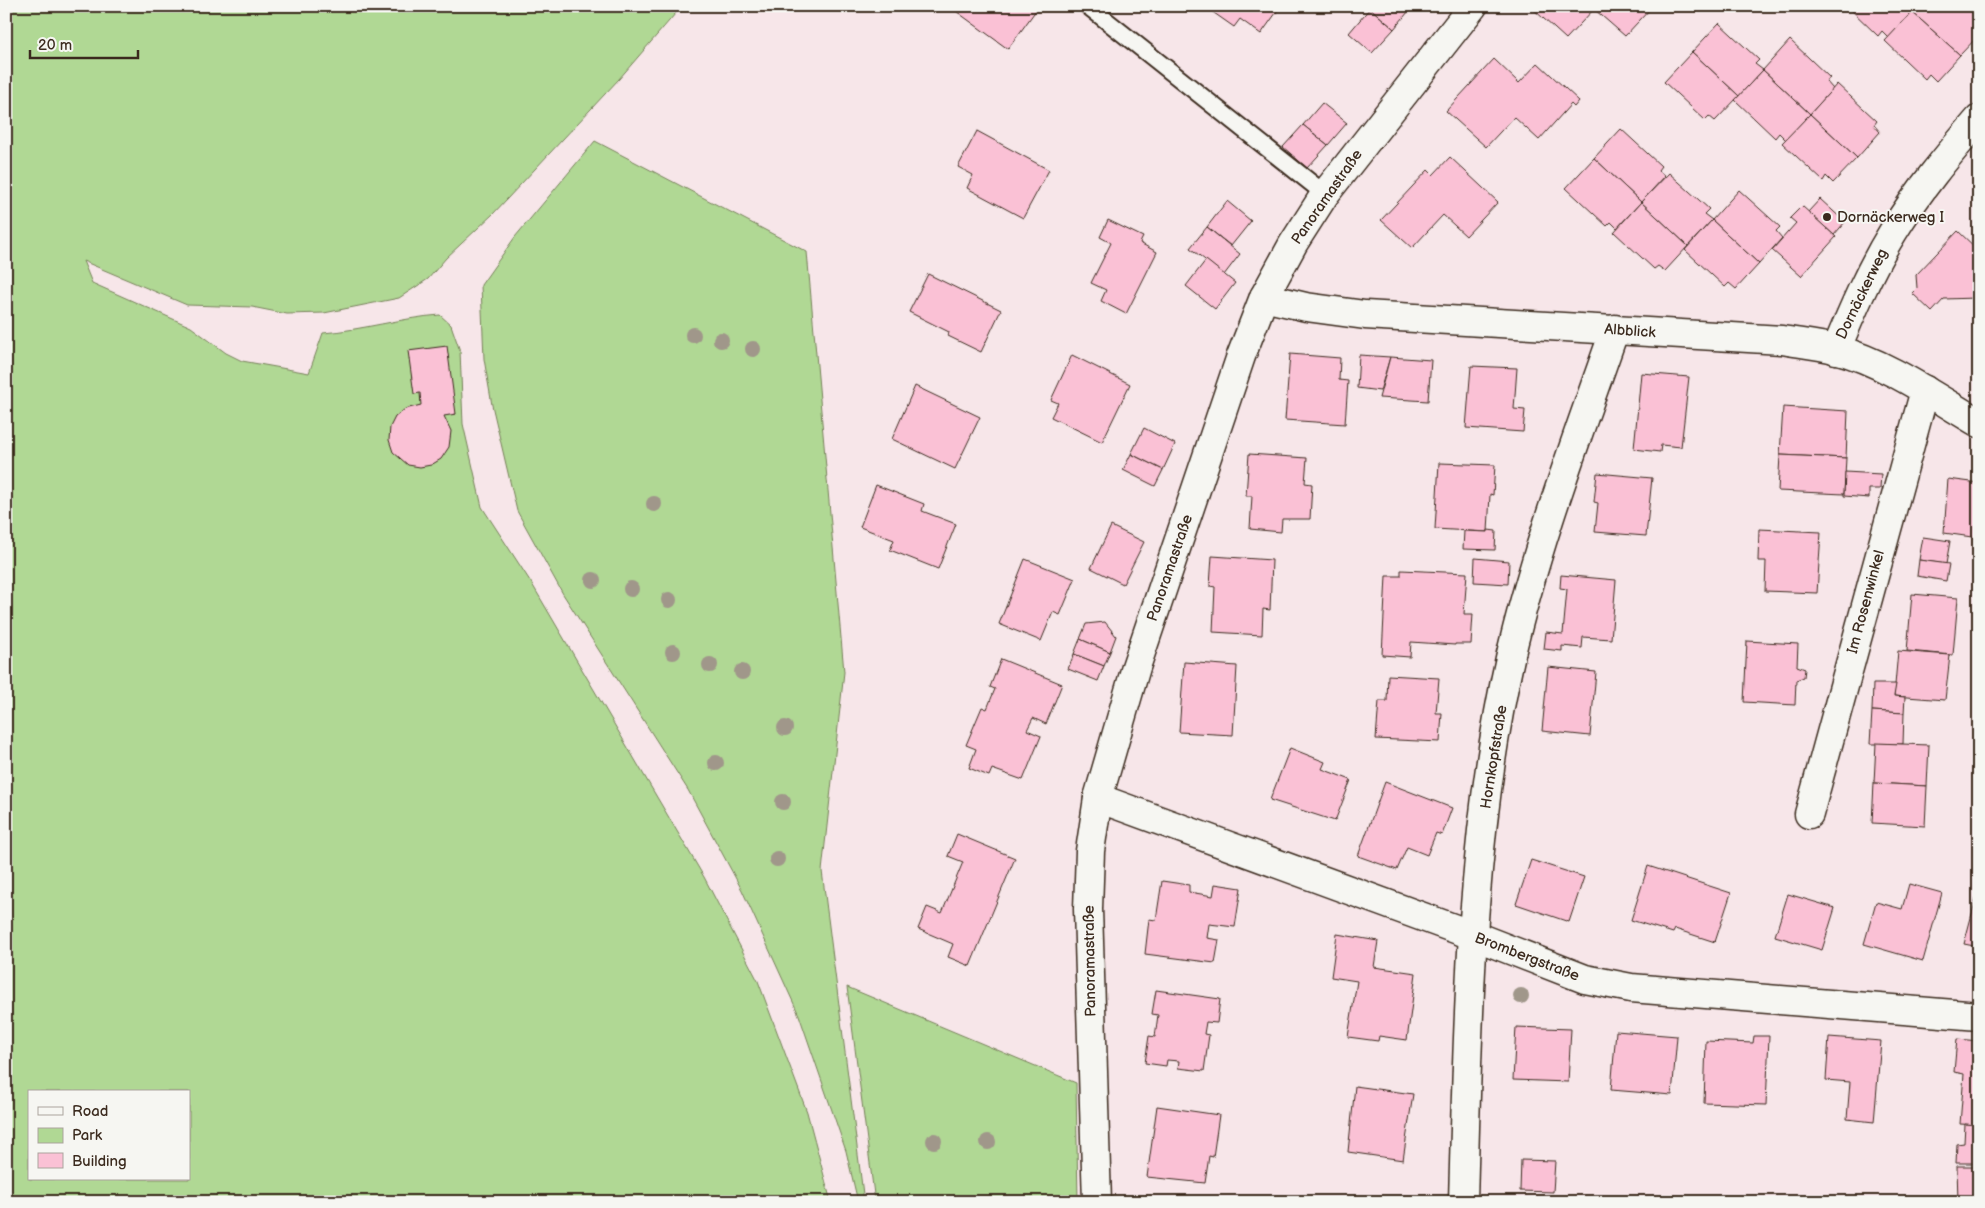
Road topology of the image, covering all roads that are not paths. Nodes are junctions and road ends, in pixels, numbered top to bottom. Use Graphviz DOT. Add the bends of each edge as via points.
graph roads {
  1 [pos="1088,6"];
  2 [pos="1472,6"];
  3 [pos="1979,119"];
  4 [pos="1325,194"];
  5 [pos="1264,297"];
  6 [pos="1615,329"];
  7 [pos="1836,350"];
  8 [pos="1925,390"];
  9 [pos="1979,424"];
  10 [pos="1098,798"];
  11 [pos="1809,814"];
  12 [pos="1472,935"];
  13 [pos="1979,1016"];
  14 [pos="1097,1202"];
  15 [pos="1463,1202"];
  1 -- 4 [label="lane"];
  2 -- 4 [label="street, Panoramastraße"];
  3 -- 7 [label="street, Dornäckerweg" via="1924,185 1893,232 1862,288"];
  4 -- 5 [label="street, Panoramastraße"];
  5 -- 6 [label="street, Albblick" via="1365,316"];
  5 -- 10 [label="street, Panoramastraße" via="1136,667"];
  6 -- 7 [label="street, Albblick" via="1782,340"];
  6 -- 12 [label="street, Hornkopfstraße" via="1533,569 1510,660 1478,856"];
  7 -- 8 [label="street, Albblick" via="1883,368"];
  8 -- 9 [label="street, Albblick"];
  8 -- 11 [label="street, Im Rosenwinkel"];
  10 -- 12 [label="street, Brombergstraße"];
  10 -- 14 [label="street, Panoramastraße" via="1090,851 1088,908"];
  12 -- 13 [label="street, Brombergstraße" via="1585,979 1630,988"];
  12 -- 15 [label="street, Hornkopfstraße"];
}
